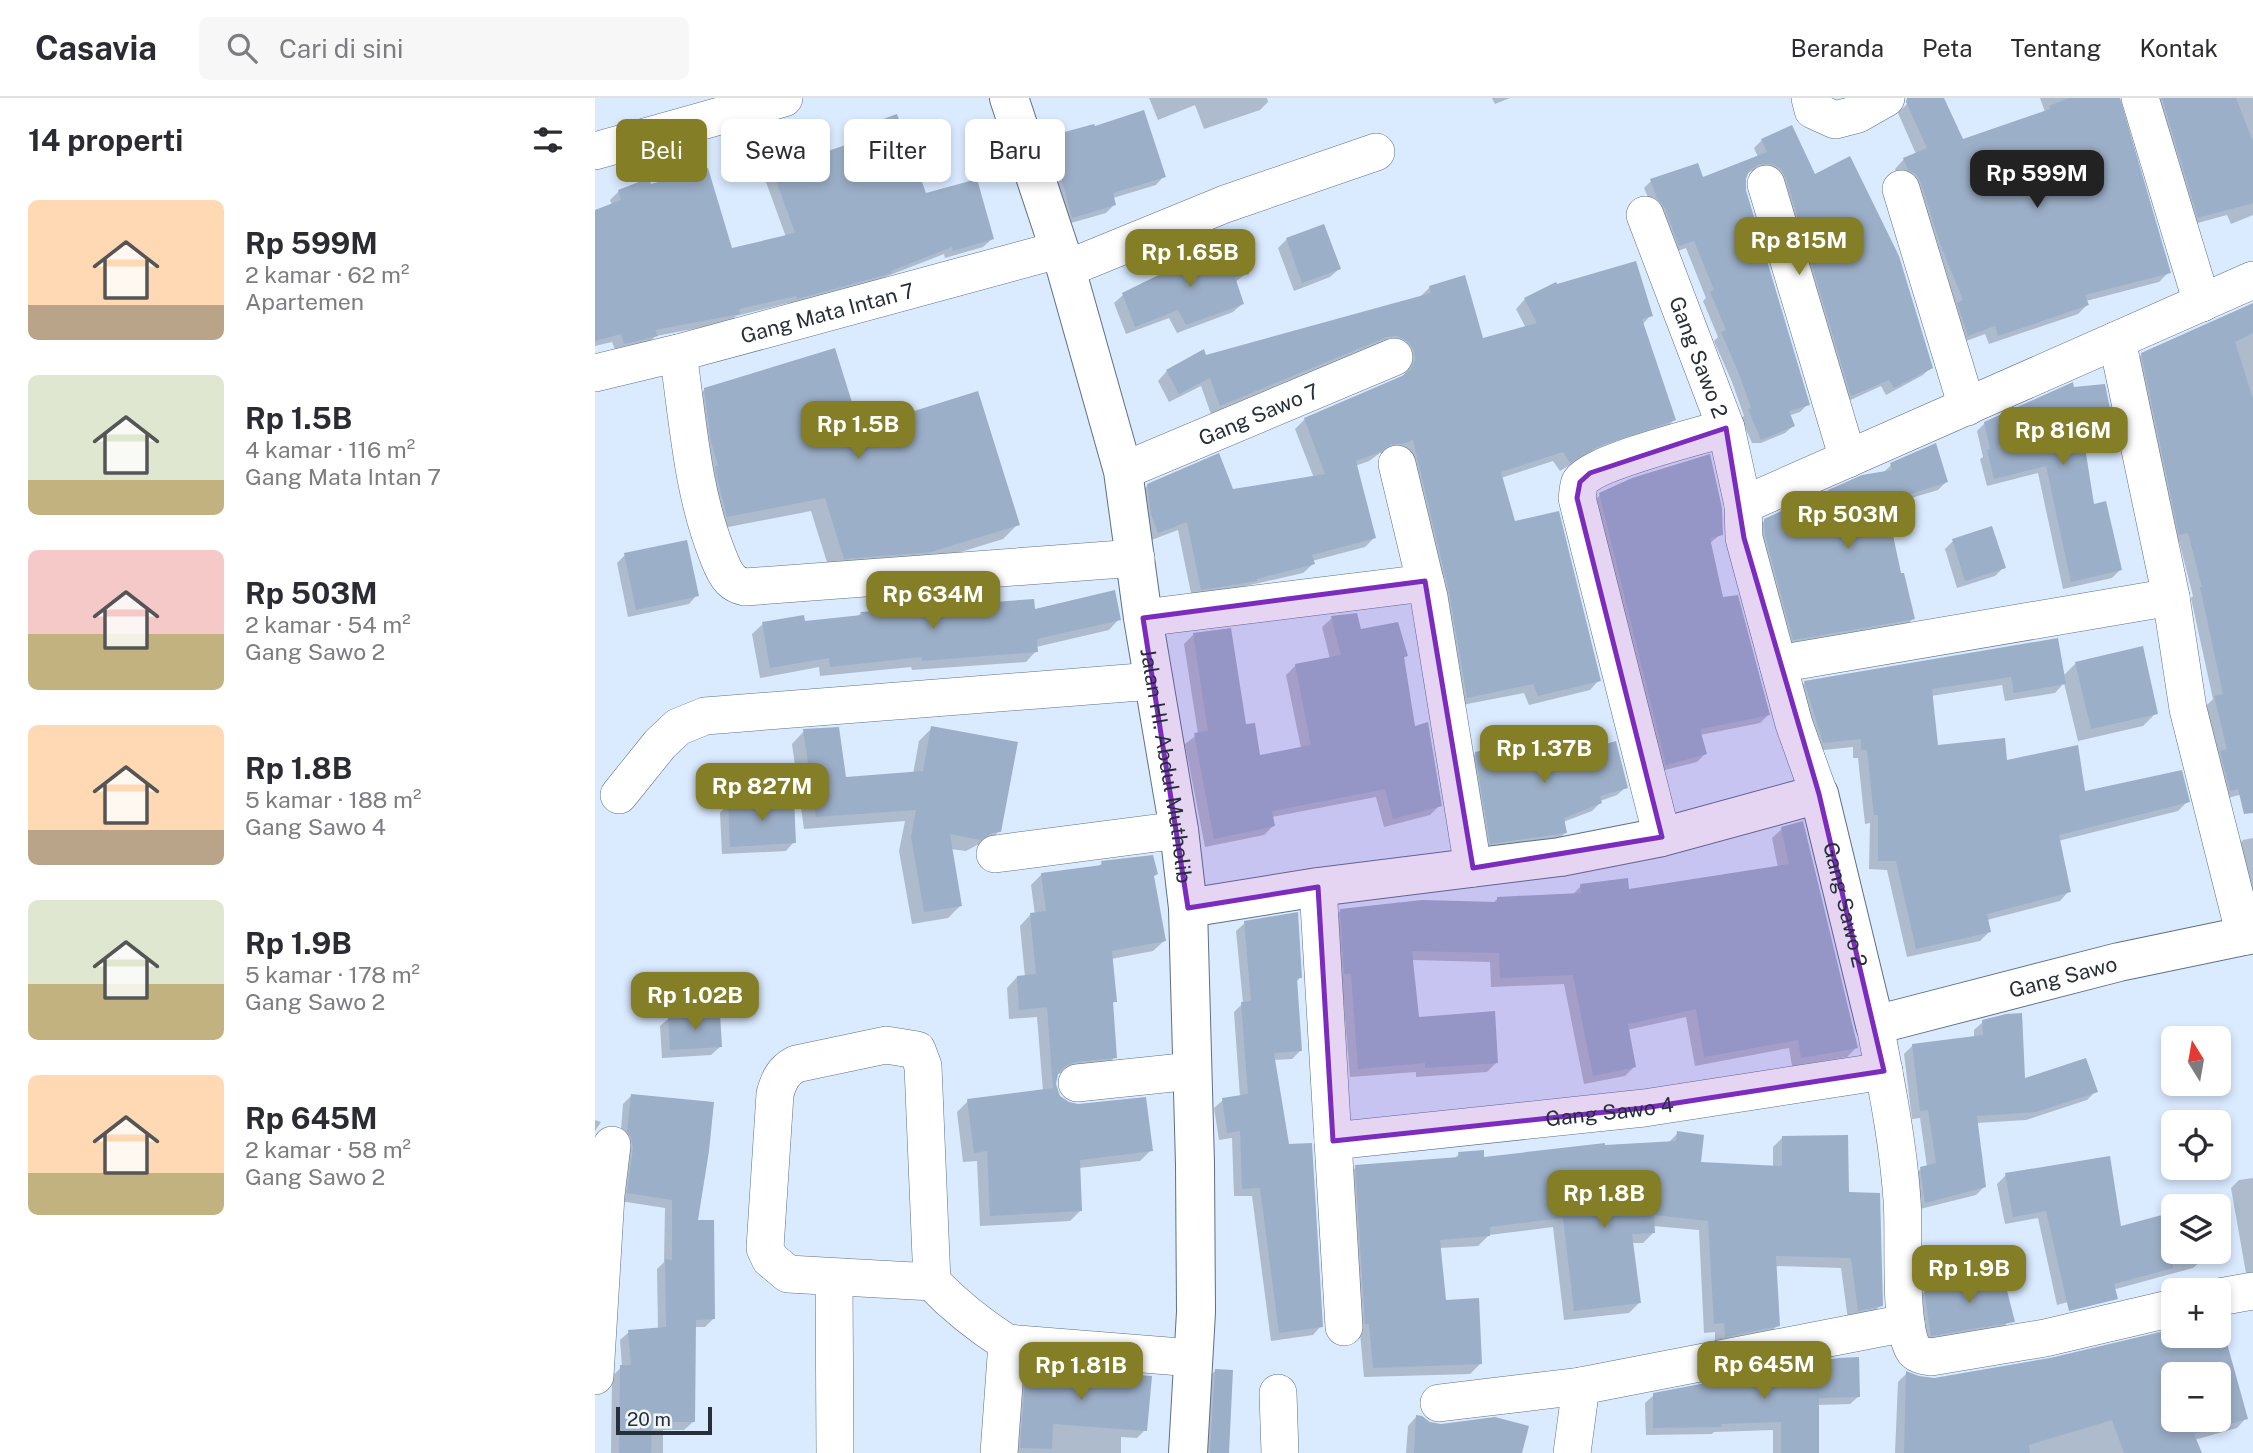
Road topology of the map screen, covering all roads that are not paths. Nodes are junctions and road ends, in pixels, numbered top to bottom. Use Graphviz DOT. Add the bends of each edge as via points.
graph roads {
  1 [pos="784,98"];
  2 [pos="1009,98"];
  3 [pos="1810,98"];
  4 [pos="1886,98"];
  5 [pos="2140,98"];
  6 [pos="595,151"];
  7 [pos="1376,152"];
  8 [pos="1766,184"];
  9 [pos="1901,189"];
  10 [pos="1645,215"];
  11 [pos="1062,259"];
  12 [pos="2253,280"];
  13 [pos="2202,303"];
  14 [pos="2117,340"];
  15 [pos="678,353"];
  16 [pos="1394,357"];
  17 [pos="595,373"];
  18 [pos="1967,407"];
  19 [pos="1726,428"];
  20 [pos="1848,459"];
  21 [pos="1397,464"];
  22 [pos="1123,471"];
  23 [pos="1743,505"];
  24 [pos="1136,558"];
  25 [pos="1425,581"];
  26 [pos="2171,597"];
  27 [pos="1143,618"];
  28 [pos="1778,664"];
  29 [pos="1153,681"];
  30 [pos="1819,794"];
  31 [pos="619,795"];
  32 [pos="1179,830"];
  33 [pos="1662,836"];
  34 [pos="995,854"];
  35 [pos="1473,868"];
  36 [pos="1318,887"];
  37 [pos="1188,908"];
  38 [pos="2249,935"];
  39 [pos="1875,1025"];
  40 [pos="1192,1071"];
  41 [pos="1884,1071"];
  42 [pos="1077,1083"];
  43 [pos="1333,1141"];
  44 [pos="612,1144"];
  45 [pos="834,1277"];
  46 [pos="932,1283"];
  47 [pos="2253,1291"];
  48 [pos="2231,1295"];
  49 [pos="2161,1311"];
  50 [pos="1906,1323"];
  51 [pos="1344,1327"];
  52 [pos="1007,1343"];
  53 [pos="1193,1358"];
  54 [pos="595,1376"];
  55 [pos="1581,1386"];
  56 [pos="1278,1393"];
  57 [pos="1439,1402"];
  58 [pos="835,1453"];
  59 [pos="999,1453"];
  60 [pos="1188,1453"];
  61 [pos="1280,1453"];
  62 [pos="1571,1453"];
  1 -- 6 [label="street"];
  2 -- 11 [label="street, Jalan HI. Abdul Mutholib"];
  3 -- 4 [label="street" via="1813,110 1835,120 1858,114"];
  5 -- 13 [label="street"];
  7 -- 11 [label="street, Gang Mata Intan 7"];
  8 -- 20 [label="street"];
  9 -- 18 [label="street"];
  10 -- 19 [label="street, Gang Sawo 2"];
  11 -- 15 [label="street, Gang Mata Intan 7"];
  11 -- 22 [label="street, Jalan HI. Abdul Mutholib"];
  12 -- 13 [label="street"];
  13 -- 14 [label="street"];
  14 -- 18 [label="street"];
  14 -- 26 [label="street"];
  15 -- 17 [label="street, Gang Mata Intan 7"];
  15 -- 24 [label="street" via="699,497 721,564 737,585"];
  16 -- 22 [label="street, Gang Sawo 7"];
  18 -- 20 [label="street"];
  19 -- 23 [label="street, Gang Sawo 2"];
  19 -- 33 [label="street" via="1590,473 1580,482 1577,498"];
  20 -- 23 [label="street"];
  21 -- 25 [label="street"];
  22 -- 24 [label="street, Jalan HI. Abdul Mutholib"];
  23 -- 28 [label="street, Gang Sawo 2" via="1744,538"];
  24 -- 27 [label="street, Jalan HI. Abdul Mutholib"];
  25 -- 27 [label="street"];
  25 -- 35 [label="street"];
  26 -- 28 [label="street"];
  26 -- 38 [label="street" via="2188,709"];
  27 -- 29 [label="street, Jalan HI. Abdul Mutholib"];
  28 -- 30 [label="street, Gang Sawo 2"];
  29 -- 31 [label="street" via="705,716 678,727"];
  29 -- 32 [label="street, Jalan HI. Abdul Mutholib"];
  30 -- 33 [label="street"];
  30 -- 39 [label="street, Gang Sawo 2"];
  32 -- 34 [label="street"];
  32 -- 37 [label="street, Jalan HI. Abdul Mutholib"];
  33 -- 35 [label="street" via="1560,857"];
  35 -- 36 [label="street"];
  36 -- 37 [label="street"];
  36 -- 43 [label="street"];
  37 -- 40 [label="street, Jalan HI. Abdul Mutholib"];
  38 -- 39 [label="street, Gang Sawo" via="2119,962"];
  39 -- 41 [label="street, Gang Sawo 2"];
  40 -- 42 [label="street"];
  40 -- 53 [label="street, Jalan HI. Abdul Mutholib"];
  41 -- 43 [label="street, Gang Sawo 4" via="1644,1108"];
  41 -- 50 [label="street, Gang Sawo 2" via="1902,1200"];
  43 -- 51 [label="street"];
  44 -- 54 [label="street"];
  45 -- 46 [label="street"];
  45 -- 46 [label="street" via="788,1274 770,1259 765,1248 775,1094 780,1078 796,1064 887,1045 917,1050 923,1066"];
  45 -- 58 [label="street"];
  46 -- 52 [label="street" via="958,1309"];
  47 -- 48 [label="street"];
  49 -- 50 [label="street, Gang Sawo 2" via="2045,1338 1931,1357 1913,1349"];
  50 -- 55 [label="street"];
  52 -- 53 [label="street"];
  52 -- 59 [label="street"];
  53 -- 60 [label="street, Jalan HI. Abdul Mutholib"];
  55 -- 57 [label="street"];
  55 -- 62 [label="street"];
  56 -- 61 [label="street"];
}
